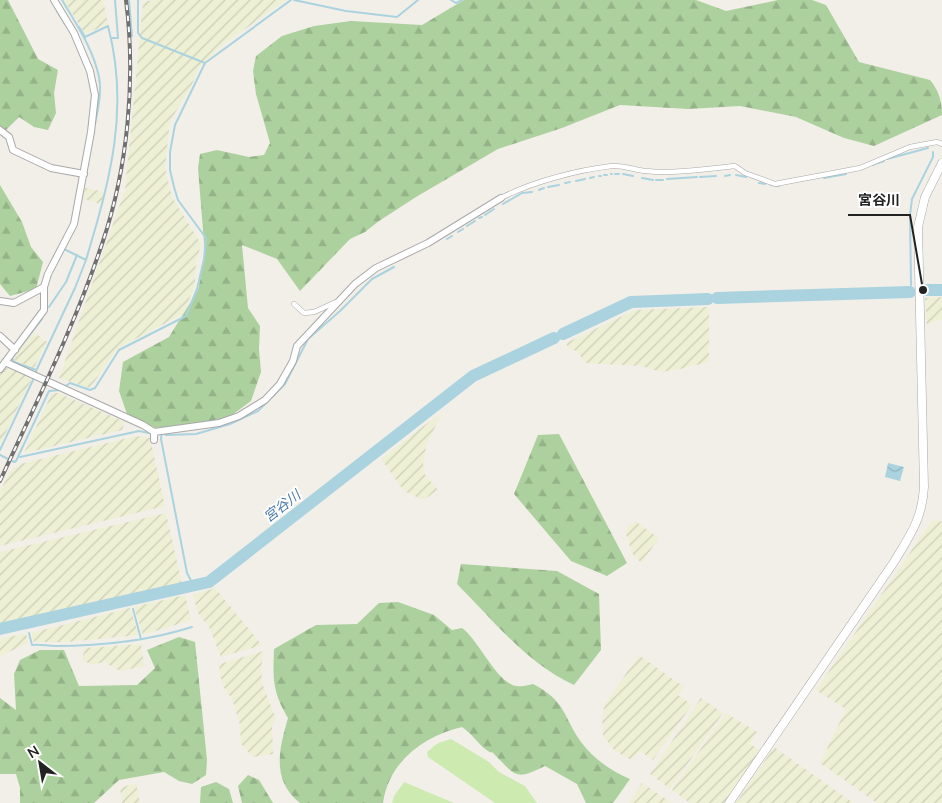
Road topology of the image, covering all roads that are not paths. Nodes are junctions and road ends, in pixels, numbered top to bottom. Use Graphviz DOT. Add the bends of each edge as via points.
graph roads {
  1 [pos="54,0"];
  2 [pos="0,130"];
  3 [pos="942,144"];
  4 [pos="942,163"];
  5 [pos="84,174"];
  6 [pos="501,198"];
  7 [pos="44,287"];
  8 [pos="0,301"];
  9 [pos="336,302"];
  10 [pos="294,304"];
  11 [pos="0,336"];
  12 [pos="15,350"];
  13 [pos="5,362"];
  14 [pos="0,369"];
  15 [pos="154,432"];
  16 [pos="154,440"];
  17 [pos="730,803"];
  1 -- 5 [label="street" via="74,33 94,87"];
  2 -- 5 [label="street" via="9,138 13,150 36,163"];
  3 -- 6 [label="street" via="910,147 860,168 775,184 735,166 646,171 612,166 540,181"];
  4 -- 17 [label="street" via="925,198 918,227 924,487 917,525"];
  5 -- 7 [label="street" via="74,224"];
  6 -- 9 [label="street" via="428,243 376,268"];
  7 -- 8 [label="street" via="14,303"];
  7 -- 12 [label="street" via="44,310"];
  9 -- 10 [label="street" via="304,313"];
  9 -- 15 [label="street" via="297,346 280,384 265,400 239,416 219,423"];
  11 -- 12 [label="street"];
  12 -- 13 [label="street"];
  13 -- 14 [label="street"];
  13 -- 15 [label="street"];
  15 -- 16 [label="street"];
}
